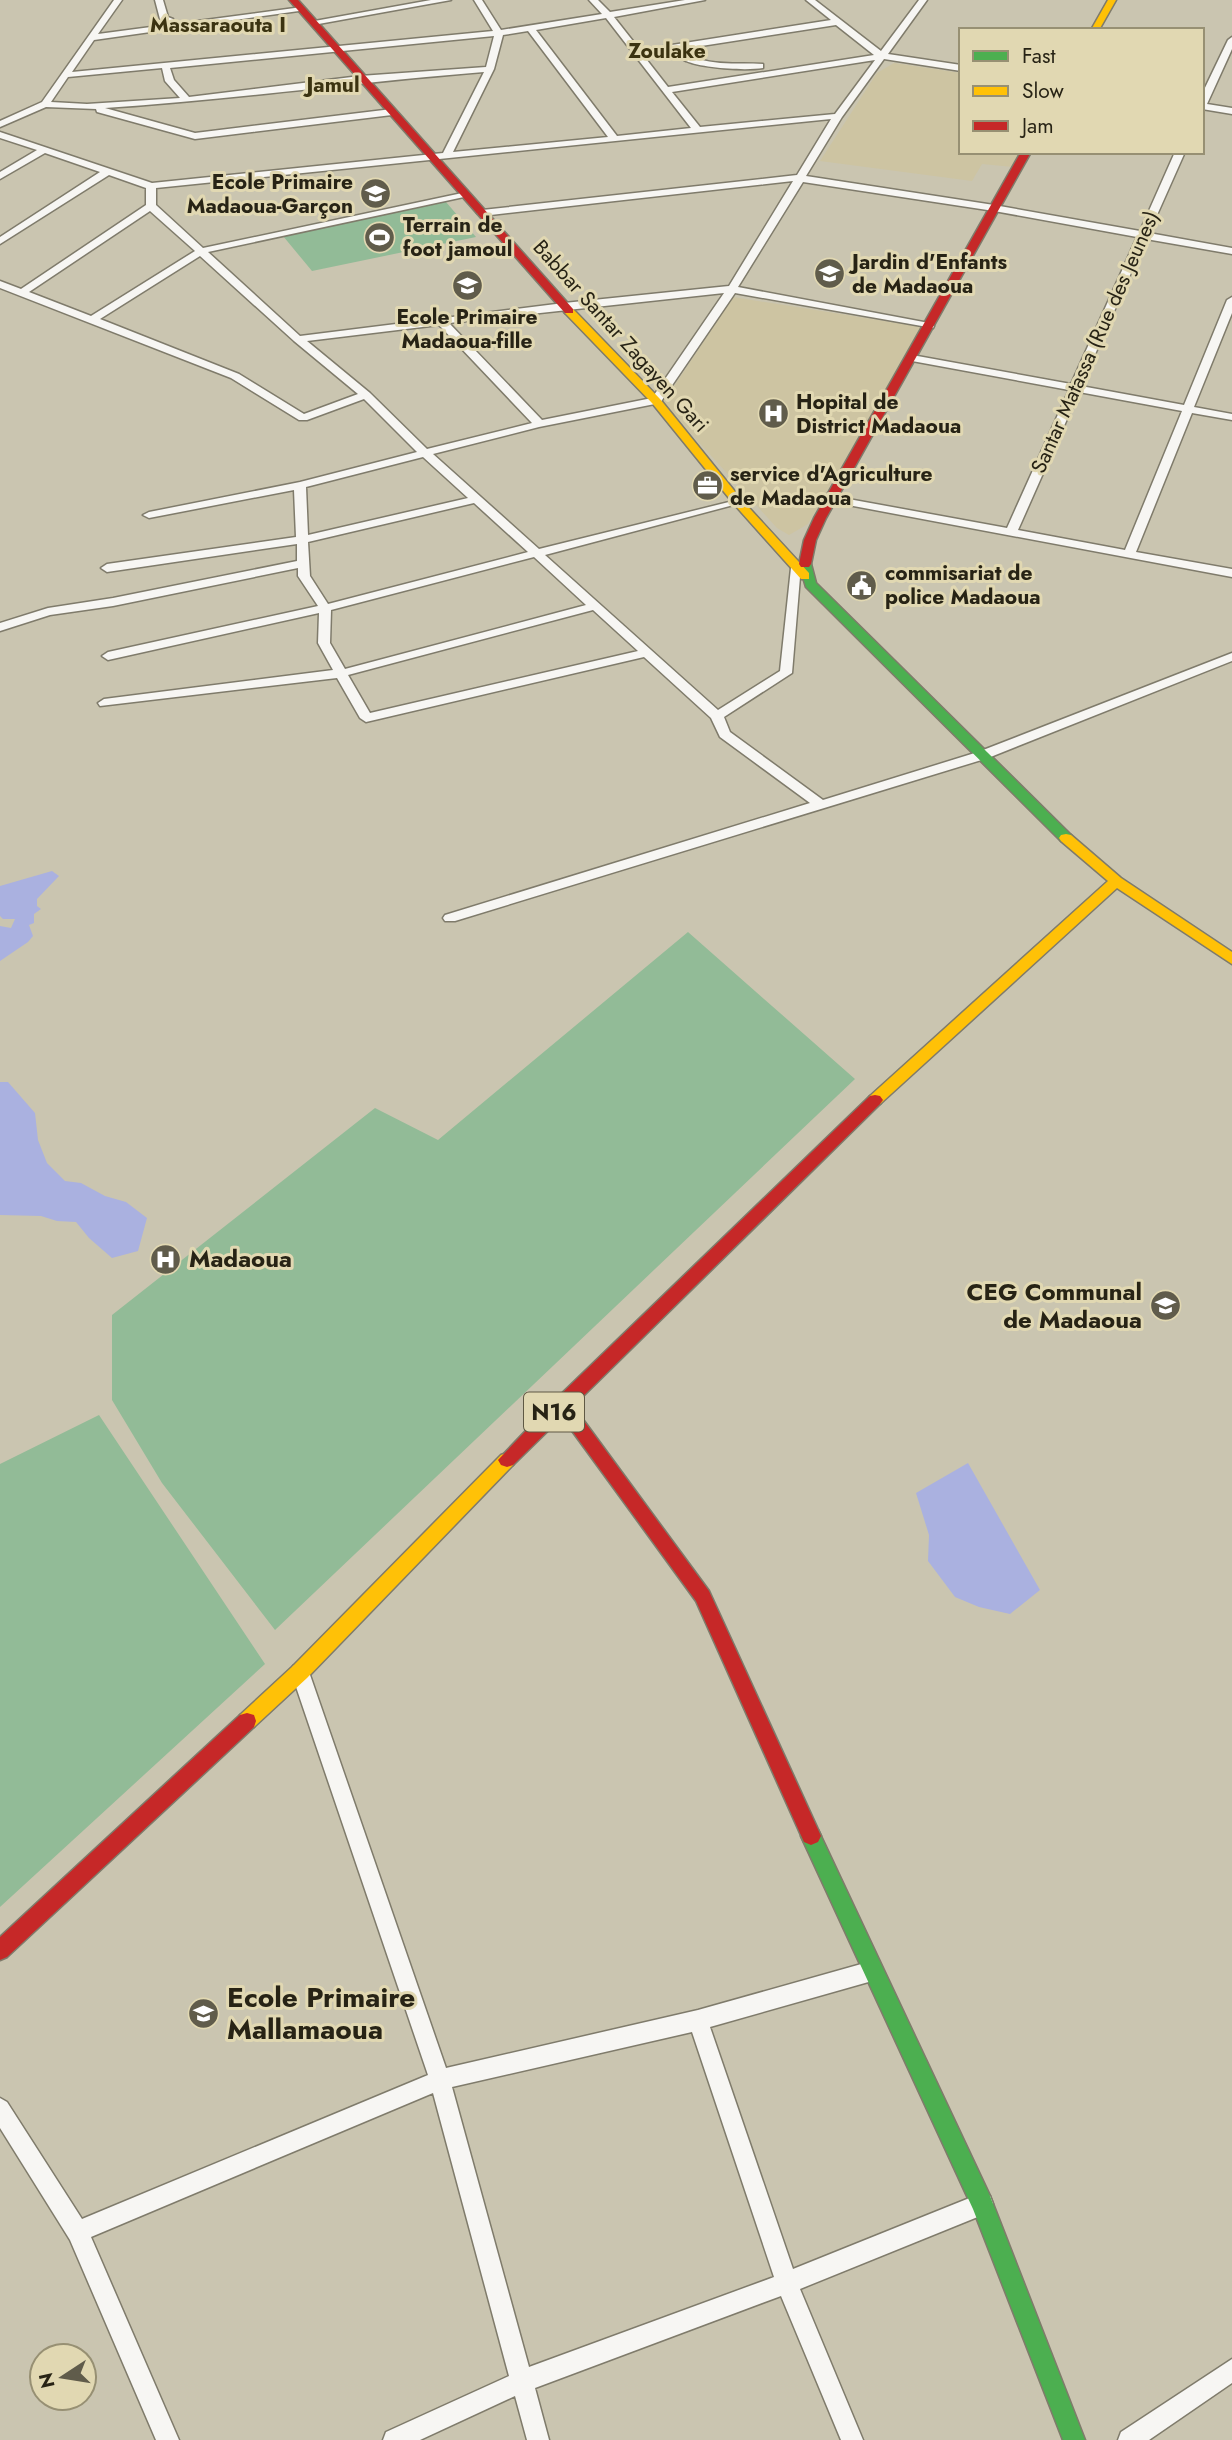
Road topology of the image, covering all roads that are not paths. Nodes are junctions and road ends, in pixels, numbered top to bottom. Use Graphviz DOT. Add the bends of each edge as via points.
graph roads {
  1 [pos="131,0"];
  2 [pos="159,0"];
  3 [pos="447,0"];
  4 [pos="478,0"];
  5 [pos="593,0"];
  6 [pos="701,0"];
  7 [pos="810,0"];
  8 [pos="923,0"];
  9 [pos="1112,0"];
  10 [pos="117,1"];
  11 [pos="303,11"];
  12 [pos="608,15"];
  13 [pos="837,22"];
  14 [pos="530,27"];
  15 [pos="171,28"];
  16 [pos="1096,28"];
  17 [pos="499,33"];
  18 [pos="91,38"];
  19 [pos="1232,40"];
  20 [pos="675,47"];
  21 [pos="335,49"];
  22 [pos="638,53"];
  23 [pos="881,57"];
  24 [pos="165,65"];
  25 [pos="959,68"];
  26 [pos="490,69"];
  27 [pos="774,73"];
  28 [pos="65,75"];
  29 [pos="360,79"];
  30 [pos="667,90"];
  31 [pos="187,100"];
  32 [pos="1204,101"];
  33 [pos="45,104"];
  34 [pos="1204,105"];
  35 [pos="87,107"];
  36 [pos="1232,111"];
  37 [pos="393,112"];
  38 [pos="838,116"];
  39 [pos="0,124"];
  40 [pos="697,130"];
  41 [pos="0,135"];
  42 [pos="614,138"];
  43 [pos="44,150"];
  44 [pos="1025,154"];
  45 [pos="1179,154"];
  46 [pos="440,156"];
  47 [pos="107,172"];
  48 [pos="0,176"];
  49 [pos="797,178"];
  50 [pos="151,186"];
  51 [pos="464,194"];
  52 [pos="151,206"];
  53 [pos="994,208"];
  54 [pos="482,213"];
  55 [pos="1142,236"];
  56 [pos="0,242"];
  57 [pos="201,251"];
  58 [pos="1232,251"];
  59 [pos="0,284"];
  60 [pos="732,289"];
  61 [pos="21,293"];
  62 [pos="1232,300"];
  63 [pos="564,306"];
  64 [pos="92,320"];
  65 [pos="441,321"];
  66 [pos="929,326"];
  67 [pos="298,339"];
  68 [pos="912,358"];
  69 [pos="1073,388"];
  70 [pos="366,395"];
  71 [pos="656,401"];
  72 [pos="1186,409"];
  73 [pos="1232,417"];
  74 [pos="539,424"];
  75 [pos="425,453"];
  76 [pos="300,485"];
  77 [pos="476,499"];
  78 [pos="832,499"];
  79 [pos="737,501"];
  80 [pos="149,515"];
  81 [pos="1011,532"];
  82 [pos="301,540"];
  83 [pos="537,554"];
  84 [pos="1129,554"];
  85 [pos="303,563"];
  86 [pos="107,568"];
  87 [pos="801,572"];
  88 [pos="1232,573"];
  89 [pos="595,606"];
  90 [pos="324,608"];
  91 [pos="0,627"];
  92 [pos="646,653"];
  93 [pos="108,656"];
  94 [pos="1232,657"];
  95 [pos="343,673"];
  96 [pos="104,703"];
  97 [pos="717,716"];
  98 [pos="983,755"];
  99 [pos="820,804"];
  100 [pos="1116,881"];
  101 [pos="450,918"];
  102 [pos="1232,959"];
  103 [pos="562,1404"];
  104 [pos="300,1672"];
  105 [pos="0,1950"];
  106 [pos="872,1971"];
  107 [pos="698,2020"];
  108 [pos="440,2080"];
  109 [pos="0,2109"];
  110 [pos="982,2204"];
  111 [pos="78,2232"];
  112 [pos="787,2283"];
  113 [pos="1232,2370"];
  114 [pos="523,2381"];
  115 [pos="168,2440"];
  116 [pos="394,2440"];
  117 [pos="538,2440"];
  118 [pos="852,2440"];
  119 [pos="1074,2440"];
  120 [pos="1129,2440"];
  1 -- 10 [label="street"];
  2 -- 15 [label="street"];
  3 -- 11 [label="street"];
  4 -- 17 [label="street"];
  5 -- 12 [label="street"];
  6 -- 12 [label="street"];
  7 -- 13 [label="street"];
  8 -- 23 [label="street"];
  9 -- 16 [label="main road"];
  10 -- 18 [label="street"];
  11 -- 15 [label="street"];
  11 -- 21 [label="main road, Babbar Santar Zagayen Gari"];
  12 -- 14 [label="street"];
  12 -- 22 [label="street"];
  13 -- 20 [label="street"];
  13 -- 23 [label="street"];
  14 -- 17 [label="street"];
  14 -- 42 [label="street"];
  15 -- 18 [label="street"];
  17 -- 21 [label="street"];
  17 -- 26 [label="street"];
  18 -- 28 [label="street"];
  19 -- 32 [label="street"];
  20 -- 22 [label="street"];
  20 -- 27 [label="street" via="687,59 742,68 758,65"];
  21 -- 24 [label="street"];
  21 -- 29 [label="main road, Babbar Santar Zagayen Gari"];
  22 -- 30 [label="street"];
  23 -- 25 [label="street"];
  23 -- 27 [label="street"];
  23 -- 38 [label="street"];
  24 -- 28 [label="street"];
  24 -- 31 [label="street" via="170,81"];
  26 -- 29 [label="street"];
  26 -- 46 [label="street"];
  27 -- 30 [label="street"];
  28 -- 33 [label="street"];
  29 -- 31 [label="street"];
  29 -- 37 [label="main road, Babbar Santar Zagayen Gari"];
  30 -- 40 [label="street"];
  31 -- 35 [label="street"];
  33 -- 35 [label="street"];
  33 -- 39 [label="street"];
  34 -- 36 [label="street"];
  35 -- 37 [label="street" via="195,136"];
  37 -- 46 [label="main road, Babbar Santar Zagayen Gari"];
  38 -- 40 [label="street"];
  38 -- 49 [label="street"];
  40 -- 42 [label="street"];
  41 -- 43 [label="street"];
  42 -- 46 [label="street"];
  43 -- 47 [label="street"];
  43 -- 48 [label="street"];
  44 -- 53 [label="main road"];
  45 -- 55 [label="street, Santar Matassa (Rue des Jeunes)"];
  46 -- 50 [label="street"];
  46 -- 51 [label="main road, Babbar Santar Zagayen Gari"];
  47 -- 50 [label="street"];
  47 -- 56 [label="street"];
  49 -- 53 [label="street"];
  49 -- 54 [label="street"];
  49 -- 60 [label="street"];
  50 -- 52 [label="street"];
  51 -- 54 [label="main road, Babbar Santar Zagayen Gari"];
  51 -- 57 [label="street"];
  52 -- 57 [label="street"];
  52 -- 61 [label="street"];
  53 -- 55 [label="street"];
  53 -- 66 [label="main road"];
  54 -- 63 [label="main road, Babbar Santar Zagayen Gari"];
  55 -- 58 [label="street"];
  55 -- 69 [label="street, Santar Matassa (Rue des Jeunes)"];
  57 -- 64 [label="street"];
  57 -- 67 [label="street"];
  59 -- 61 [label="street"];
  60 -- 63 [label="street"];
  60 -- 66 [label="street"];
  60 -- 71 [label="street"];
  61 -- 64 [label="street"];
  62 -- 72 [label="street"];
  63 -- 65 [label="street"];
  63 -- 71 [label="main road, Babbar Santar Zagayen Gari"];
  64 -- 70 [label="street" via="235,376 303,418"];
  65 -- 67 [label="street"];
  65 -- 74 [label="street"];
  66 -- 68 [label="main road"];
  67 -- 70 [label="street"];
  68 -- 69 [label="street"];
  68 -- 78 [label="main road"];
  69 -- 72 [label="street"];
  69 -- 81 [label="street, Santar Matassa (Rue des Jeunes)"];
  70 -- 75 [label="street"];
  71 -- 74 [label="street"];
  71 -- 79 [label="main road, Babbar Santar Zagayen Gari"];
  72 -- 73 [label="street"];
  72 -- 84 [label="street"];
  74 -- 75 [label="street"];
  75 -- 76 [label="street"];
  75 -- 77 [label="street"];
  76 -- 80 [label="street"];
  76 -- 82 [label="street"];
  77 -- 82 [label="street"];
  77 -- 83 [label="street"];
  78 -- 81 [label="street"];
  78 -- 87 [label="main road" via="816,523"];
  79 -- 83 [label="street"];
  79 -- 87 [label="main road, Babbar Santar Zagayen Gari"];
  81 -- 84 [label="street"];
  82 -- 85 [label="street"];
  82 -- 86 [label="street"];
  83 -- 89 [label="street"];
  83 -- 90 [label="street"];
  84 -- 88 [label="street"];
  85 -- 90 [label="street" via="304,576"];
  85 -- 91 [label="street" via="48,612"];
  87 -- 97 [label="street" via="786,673"];
  87 -- 98 [label="main road, Babbar Santar Zagayen Gari"];
  89 -- 92 [label="street"];
  89 -- 95 [label="street"];
  90 -- 93 [label="street"];
  90 -- 95 [label="street" via="324,643"];
  92 -- 95 [label="street" via="366,718"];
  92 -- 97 [label="street"];
  94 -- 98 [label="street"];
  95 -- 96 [label="street"];
  97 -- 99 [label="street" via="725,734"];
  98 -- 99 [label="street"];
  98 -- 100 [label="main road, Babbar Santar Zagayen Gari" via="1052,826"];
  99 -- 101 [label="street"];
  100 -- 102 [label="main road, Babbar Santar Zagayen Gari"];
  100 -- 103 [label="main road, N16" via="874,1101"];
  103 -- 104 [label="main road, N16"];
  103 -- 106 [label="main road" via="703,1597"];
  104 -- 105 [label="main road, N16"];
  104 -- 108 [label="street"];
  106 -- 107 [label="street"];
  106 -- 110 [label="main road"];
  107 -- 108 [label="street"];
  107 -- 112 [label="street"];
  108 -- 111 [label="street"];
  108 -- 114 [label="street"];
  109 -- 111 [label="street"];
  110 -- 112 [label="street"];
  110 -- 119 [label="main road"];
  111 -- 115 [label="street"];
  112 -- 114 [label="street"];
  112 -- 118 [label="street"];
  113 -- 120 [label="street"];
  114 -- 116 [label="street"];
  114 -- 117 [label="street"];
}
